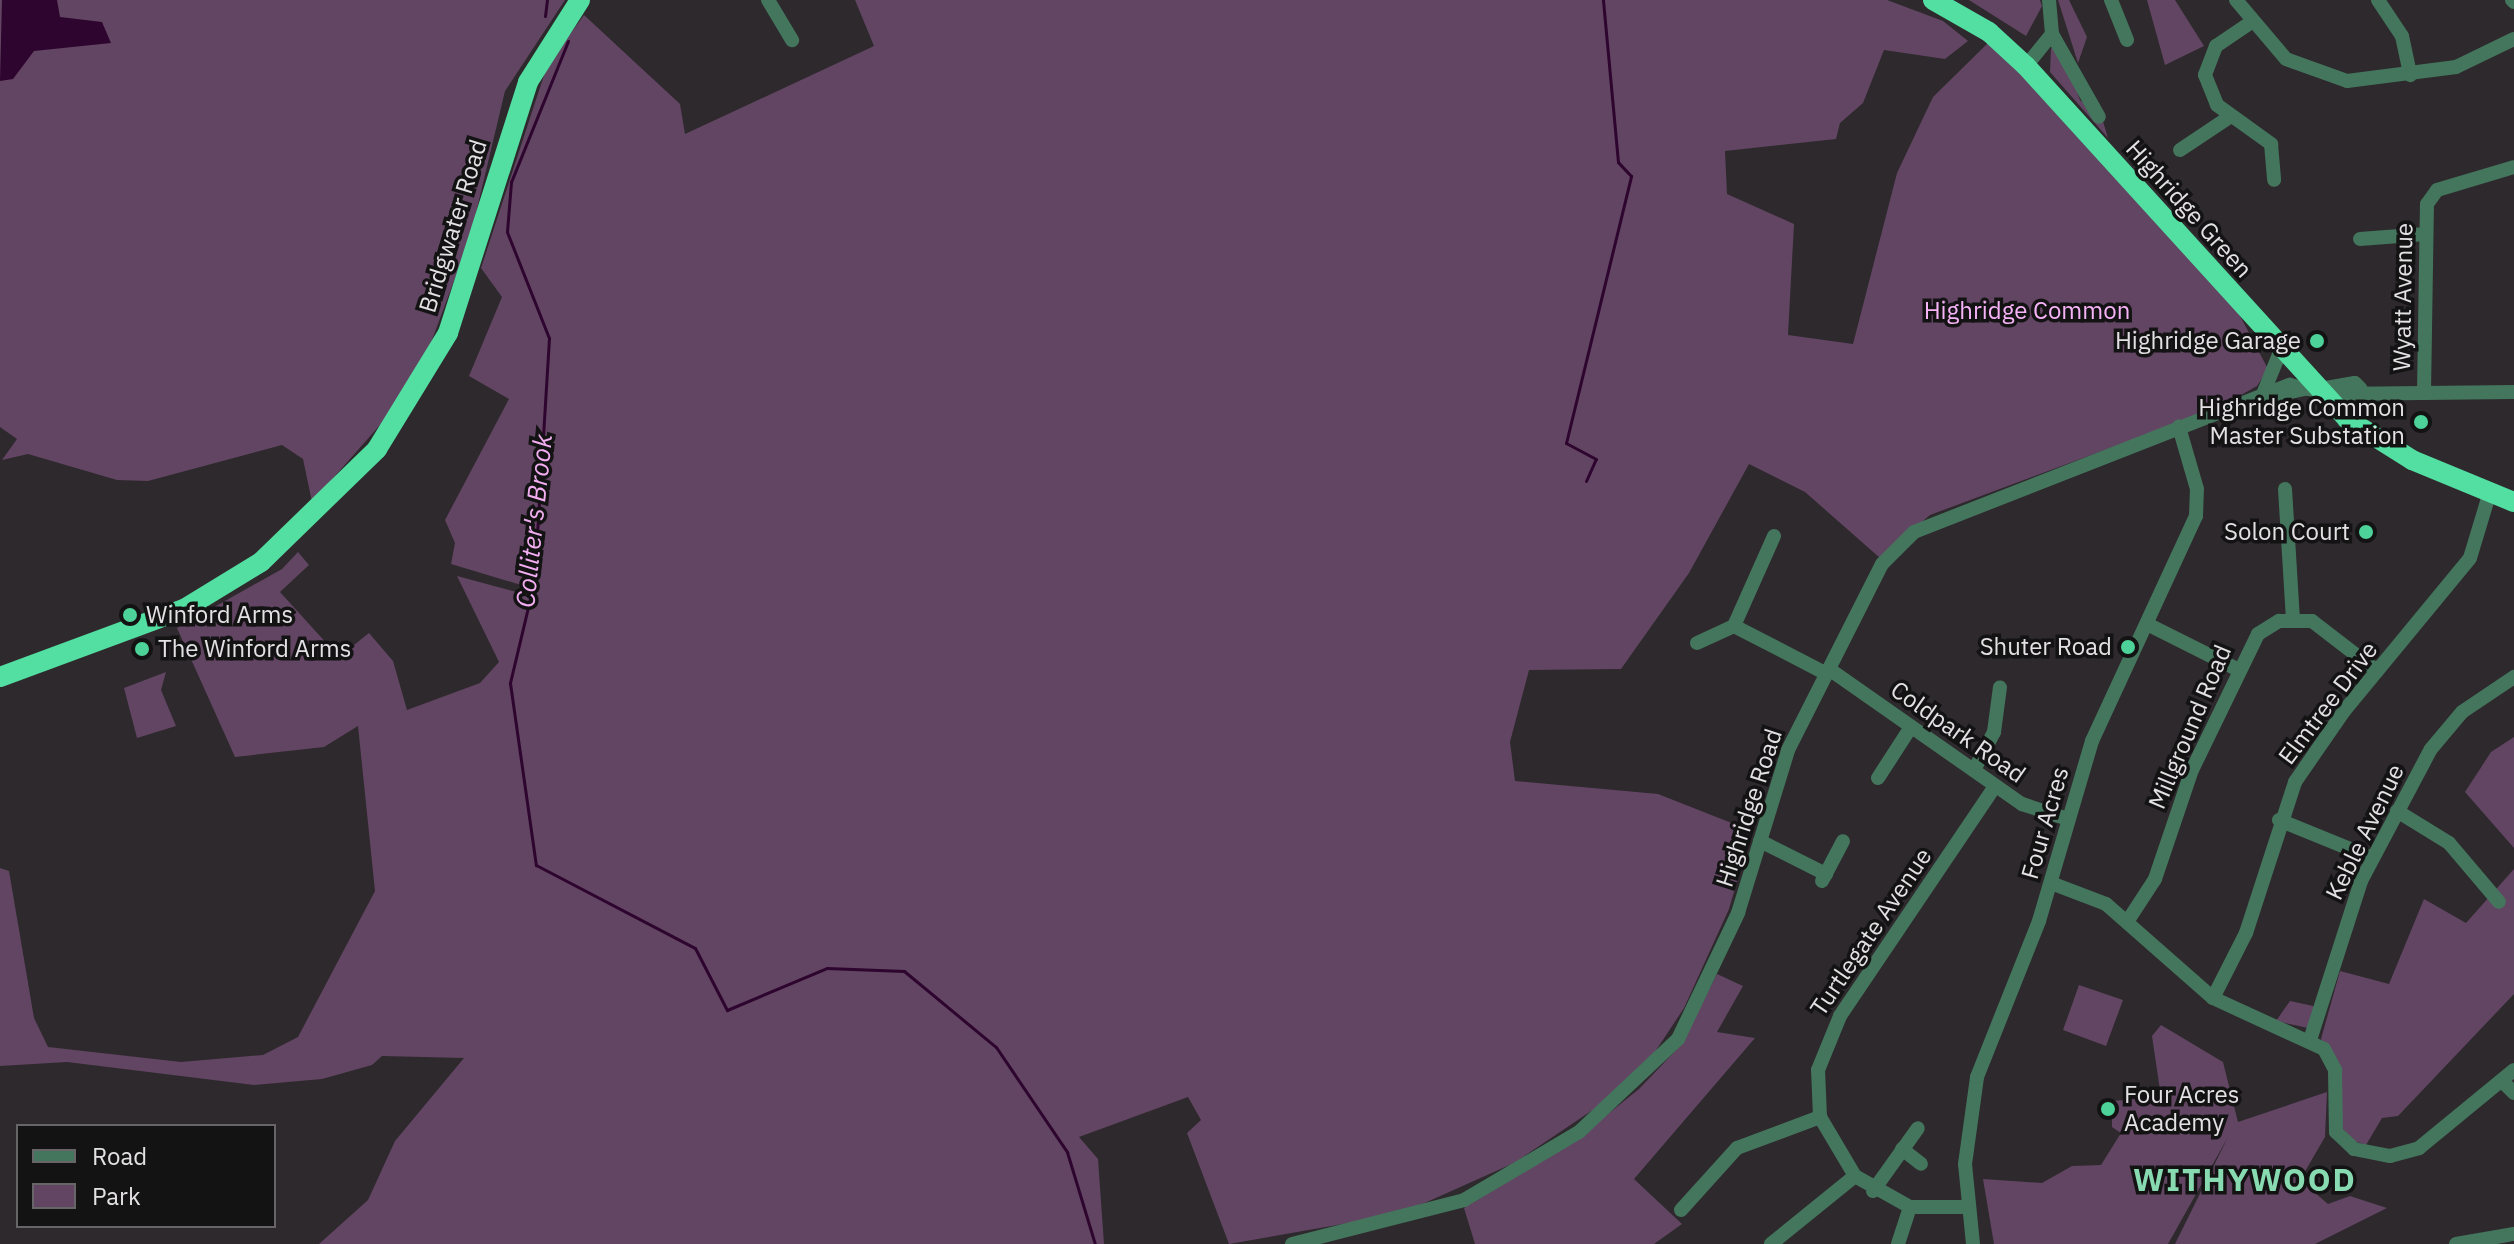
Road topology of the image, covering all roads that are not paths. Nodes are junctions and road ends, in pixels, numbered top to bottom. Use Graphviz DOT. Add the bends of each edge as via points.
graph roads {
  1 [pos="580,0"];
  2 [pos="768,0"];
  3 [pos="1933,0"];
  4 [pos="2049,0"];
  5 [pos="2111,0"];
  6 [pos="2236,0"];
  7 [pos="2378,0"];
  8 [pos="2250,23"];
  9 [pos="2052,34"];
  10 [pos="2514,39"];
  11 [pos="792,40"];
  12 [pos="2127,40"];
  13 [pos="2026,66"];
  14 [pos="2410,75"];
  15 [pos="2231,116"];
  16 [pos="2099,117"];
  17 [pos="2185,141"];
  18 [pos="2514,167"];
  19 [pos="2274,180"];
  20 [pos="2426,234"];
  21 [pos="2360,239"];
  22 [pos="2280,352"];
  23 [pos="2320,388"];
  24 [pos="2514,392"];
  25 [pos="2424,393"];
  26 [pos="2260,399"];
  27 [pos="2179,427"];
  28 [pos="2285,489"];
  29 [pos="2489,495"];
  30 [pos="2514,502"];
  31 [pos="1774,536"];
  32 [pos="2293,618"];
  33 [pos="2147,624"];
  34 [pos="1734,626"];
  35 [pos="1697,644"];
  36 [pos="2239,670"];
  37 [pos="2377,671"];
  38 [pos="1828,672"];
  39 [pos="0,677"];
  40 [pos="2514,677"];
  41 [pos="2000,687"];
  42 [pos="1911,727"];
  43 [pos="1974,770"];
  44 [pos="1878,778"];
  45 [pos="1995,786"];
  46 [pos="2397,811"];
  47 [pos="2068,819"];
  48 [pos="2279,820"];
  49 [pos="1760,841"];
  50 [pos="1843,841"];
  51 [pos="2372,858"];
  52 [pos="2051,883"];
  53 [pos="2499,902"];
  54 [pos="2127,922"];
  55 [pos="2213,998"];
  56 [pos="2310,1040"];
  57 [pos="2514,1070"];
  58 [pos="2502,1081"];
  59 [pos="2514,1093"];
  60 [pos="1820,1117"];
  61 [pos="1918,1128"];
  62 [pos="1902,1149"];
  63 [pos="1921,1164"];
  64 [pos="1855,1176"];
  65 [pos="1873,1191"];
  66 [pos="1910,1207"];
  67 [pos="1966,1207"];
  68 [pos="1681,1210"];
  69 [pos="2514,1234"];
  70 [pos="1292,1244"];
  71 [pos="1771,1244"];
  72 [pos="1898,1244"];
  73 [pos="1973,1244"];
  74 [pos="2456,1244"];
  1 -- 39 [label="highway, Bridgwater Road" via="528,82 448,333 377,449 261,562 184,609"];
  2 -- 11 [label="street"];
  3 -- 13 [label="highway, Highridge Green" via="1989,32"];
  4 -- 9 [label="street"];
  5 -- 12 [label="street"];
  6 -- 8 [label="street"];
  7 -- 14 [label="street" via="2402,36"];
  8 -- 14 [label="street" via="2274,51 2315,74 2357,81"];
  8 -- 15 [label="street" via="2216,46 2207,63 2211,96"];
  9 -- 13 [label="street"];
  9 -- 16 [label="street"];
  10 -- 14 [label="street" via="2474,62"];
  13 -- 22 [label="highway, Highridge Green"];
  15 -- 17 [label="street"];
  15 -- 19 [label="street" via="2271,144"];
  18 -- 20 [label="street, Wyatt Avenue" via="2437,190 2427,204"];
  20 -- 21 [label="street"];
  20 -- 25 [label="street, Wyatt Avenue"];
  22 -- 23 [label="highway, Highridge Green"];
  22 -- 26 [label="street" via="2276,375"];
  23 -- 25 [label="street, Highridge Road" via="2345,382 2361,389"];
  23 -- 26 [label="street, Highridge Road"];
  23 -- 29 [label="highway, Highridge Green" via="2367,435"];
  24 -- 25 [label="street, Highridge Road"];
  26 -- 27 [label="street, Highridge Road"];
  27 -- 33 [label="street, Four Acres" via="2197,489 2196,516"];
  27 -- 38 [label="street, Highridge Road" via="1914,532 1882,564"];
  28 -- 32 [label="street"];
  29 -- 30 [label="highway, Highridge Green"];
  29 -- 37 [label="street, Elmtree Drive" via="2470,558"];
  31 -- 34 [label="street"];
  32 -- 36 [label="street, Millground Road" via="2258,634"];
  32 -- 37 [label="street" via="2320,625"];
  33 -- 36 [label="street"];
  33 -- 47 [label="street, Four Acres" via="2092,741"];
  34 -- 35 [label="street"];
  34 -- 38 [label="street, Coldpark Road"];
  36 -- 54 [label="street, Millground Road" via="2181,796 2155,879"];
  37 -- 48 [label="street, Elmtree Drive" via="2313,752"];
  38 -- 42 [label="street, Coldpark Road"];
  38 -- 49 [label="street, Highridge Road" via="1788,750"];
  40 -- 46 [label="street, Keble Avenue" via="2447,728"];
  41 -- 43 [label="street" via="1994,732"];
  42 -- 43 [label="street, Coldpark Road"];
  42 -- 44 [label="street"];
  43 -- 45 [label="street, Coldpark Road"];
  45 -- 47 [label="street, Coldpark Road"];
  45 -- 60 [label="street, Turtlegate Avenue" via="1829,1034 1818,1070"];
  46 -- 51 [label="street, Keble Avenue"];
  46 -- 53 [label="street" via="2449,843"];
  47 -- 52 [label="street, Four Acres"];
  48 -- 51 [label="street"];
  48 -- 55 [label="street, Elmtree Drive" via="2246,933"];
  49 -- 50 [label="street" via="1824,878"];
  49 -- 70 [label="street, Highridge Road" via="1738,913 1689,1019 1633,1088 1579,1132 1464,1200"];
  51 -- 56 [label="street, Keble Avenue"];
  52 -- 54 [label="street" via="2092,896"];
  52 -- 67 [label="street, Four Acres" via="1977,1077"];
  54 -- 55 [label="street"];
  55 -- 56 [label="street"];
  56 -- 58 [label="street" via="2333,1059 2334,1125 2343,1142 2390,1156 2419,1148"];
  57 -- 58 [label="street"];
  58 -- 59 [label="street"];
  60 -- 64 [label="street, Turtlegate Avenue"];
  60 -- 68 [label="street" via="1737,1148"];
  61 -- 62 [label="street"];
  62 -- 63 [label="street"];
  62 -- 65 [label="street"];
  64 -- 65 [label="street, Turtlegate Avenue"];
  64 -- 71 [label="street"];
  65 -- 66 [label="street, Turtlegate Avenue"];
  66 -- 67 [label="street, Turtlegate Avenue"];
  66 -- 72 [label="street"];
  67 -- 73 [label="street, Four Acres"];
  69 -- 74 [label="street"];
}
